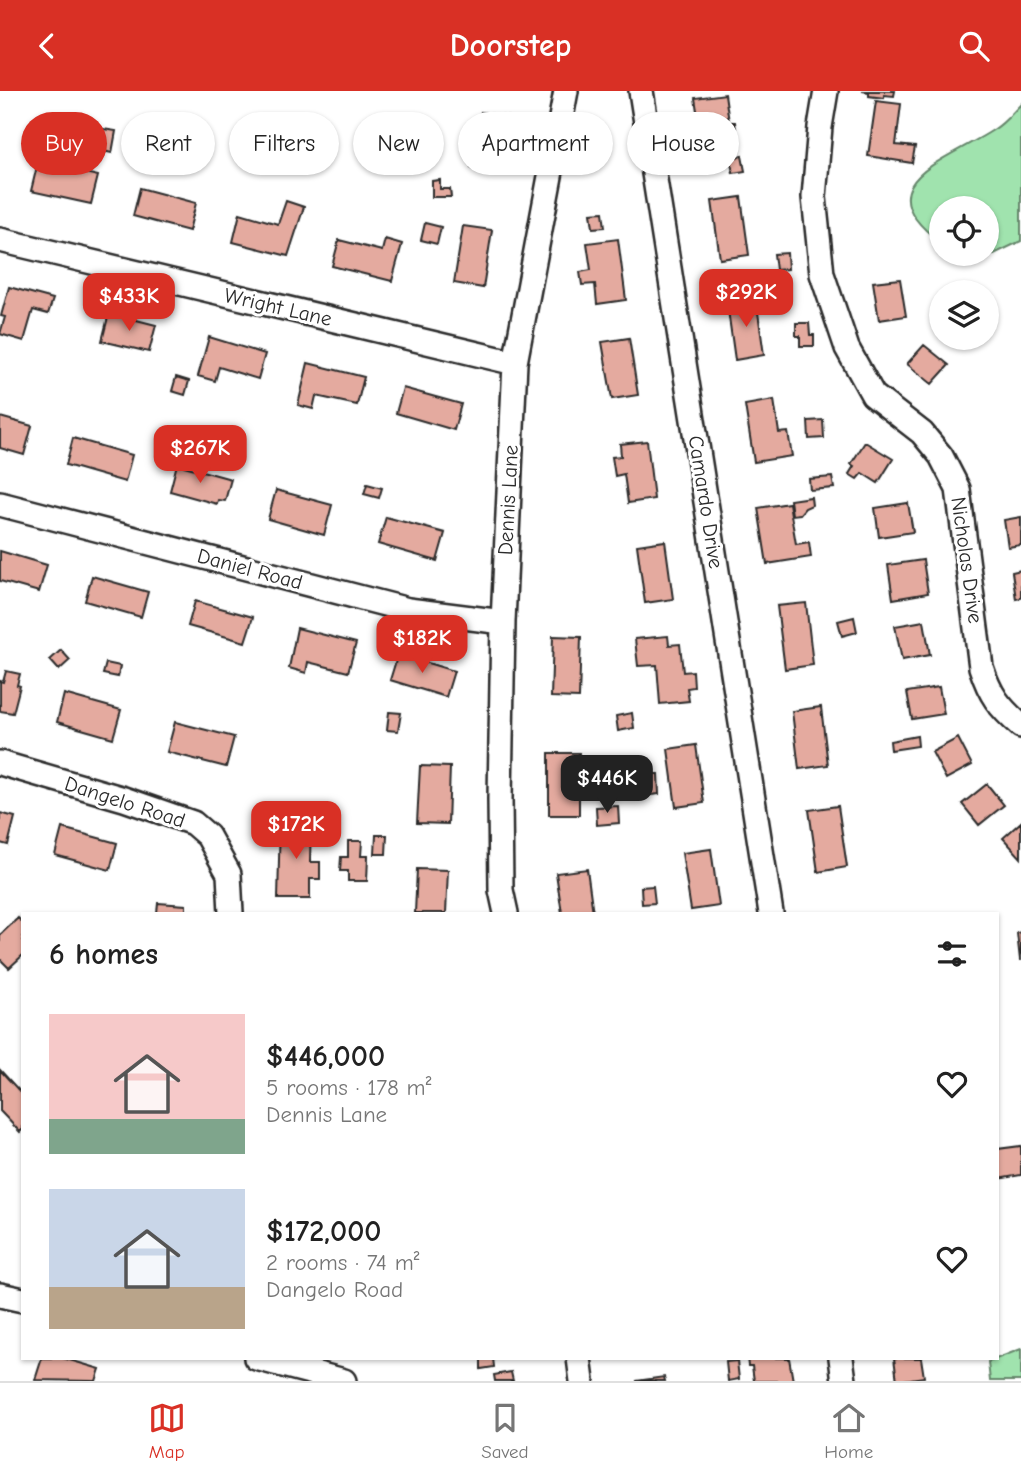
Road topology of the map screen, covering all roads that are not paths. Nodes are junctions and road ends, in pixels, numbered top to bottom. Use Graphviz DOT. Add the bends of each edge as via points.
graph roads {
  1 [pos="566,91"];
  2 [pos="641,91"];
  3 [pos="827,91"];
  4 [pos="0,240"];
  5 [pos="515,363"];
  6 [pos="0,504"];
  7 [pos="503,622"];
  8 [pos="1021,726"];
  9 [pos="0,763"];
  10 [pos="231,912"];
  11 [pos="506,912"];
  12 [pos="771,912"];
  13 [pos="0,1295"];
  14 [pos="21,1300"];
  15 [pos="264,1360"];
  16 [pos="579,1360"];
  17 [pos="841,1360"];
  18 [pos="344,1381"];
  19 [pos="582,1381"];
  20 [pos="844,1381"];
  1 -- 5 [label="street, Dennis Lane"];
  2 -- 12 [label="street, Camardo Drive"];
  3 -- 8 [label="street, Nicholas Drive" via="814,197 822,274 847,348 873,395 922,433 941,456 958,489 981,667 1001,709"];
  4 -- 5 [label="street, Wright Lane"];
  5 -- 7 [label="street, Dennis Lane"];
  6 -- 7 [label="street, Daniel Road" via="408,610"];
  7 -- 11 [label="street, Dennis Lane" via="500,810 501,890"];
  9 -- 10 [label="street, Dangelo Road" via="193,823 208,836 229,874"];
  13 -- 14 [label="street"];
  15 -- 18 [label="street"];
  16 -- 19 [label="street"];
  17 -- 20 [label="street"];
}
